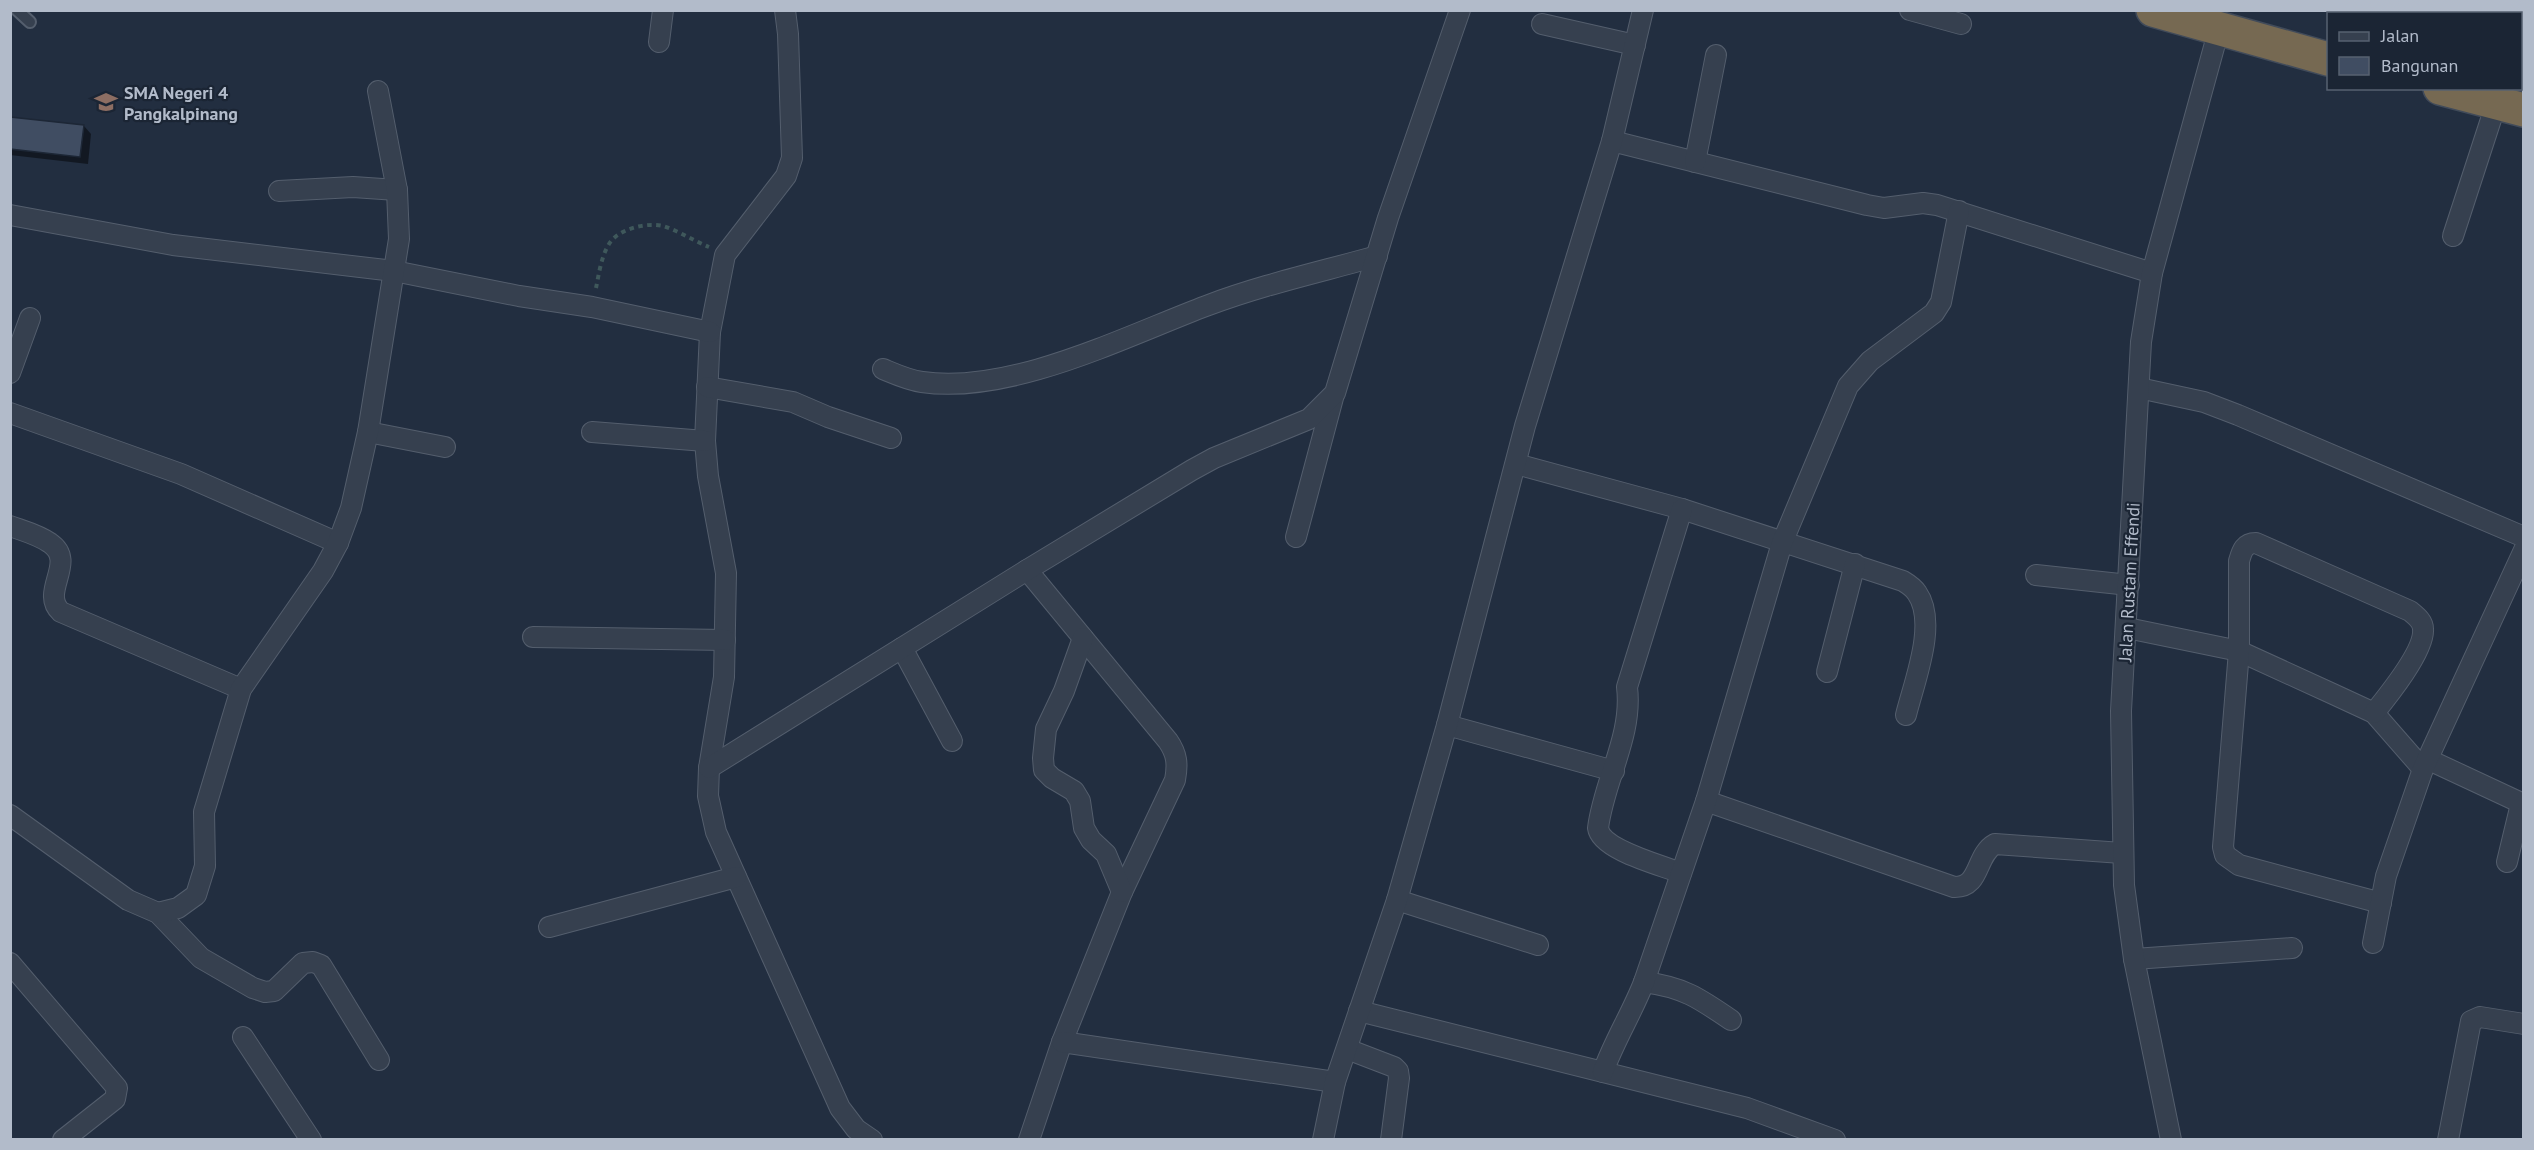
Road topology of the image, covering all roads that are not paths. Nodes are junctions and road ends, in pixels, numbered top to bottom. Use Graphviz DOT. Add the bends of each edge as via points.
graph roads {
  1 [pos="17,10"];
  2 [pos="663,10"];
  3 [pos="785,10"];
  4 [pos="1460,10"];
  5 [pos="1643,10"];
  6 [pos="1910,10"];
  7 [pos="2153,10"];
  8 [pos="30,22"];
  9 [pos="1542,24"];
  10 [pos="1961,24"];
  11 [pos="2218,29"];
  12 [pos="659,42"];
  13 [pos="1635,45"];
  14 [pos="1716,55"];
  15 [pos="2327,58"];
  16 [pos="2449,90"];
  17 [pos="378,91"];
  18 [pos="2510,107"];
  19 [pos="1612,141"];
  20 [pos="1695,162"];
  21 [pos="397,190"];
  22 [pos="279,192"];
  23 [pos="1959,211"];
  24 [pos="10,215"];
  25 [pos="2453,236"];
  26 [pos="1377,256"];
  27 [pos="394,271"];
  28 [pos="2152,273"];
  29 [pos="30,318"];
  30 [pos="710,332"];
  31 [pos="883,369"];
  32 [pos="10,374"];
  33 [pos="707,387"];
  34 [pos="2139,388"];
  35 [pos="1335,393"];
  36 [pos="10,413"];
  37 [pos="368,432"];
  38 [pos="592,432"];
  39 [pos="891,438"];
  40 [pos="705,441"];
  41 [pos="445,447"];
  42 [pos="1516,464"];
  43 [pos="1682,509"];
  44 [pos="10,526"];
  45 [pos="1296,537"];
  46 [pos="2523,537"];
  47 [pos="338,543"];
  48 [pos="1782,543"];
  49 [pos="2523,550"];
  50 [pos="1855,564"];
  51 [pos="1027,570"];
  52 [pos="2036,575"];
  53 [pos="2129,585"];
  54 [pos="2127,628"];
  55 [pos="533,637"];
  56 [pos="1083,638"];
  57 [pos="725,640"];
  58 [pos="902,648"];
  59 [pos="2239,651"];
  60 [pos="1827,672"];
  61 [pos="241,689"];
  62 [pos="2374,713"];
  63 [pos="1906,716"];
  64 [pos="1447,725"];
  65 [pos="952,741"];
  66 [pos="2425,764"];
  67 [pos="709,768"];
  68 [pos="1614,771"];
  69 [pos="1706,801"];
  70 [pos="10,815"];
  71 [pos="2122,853"];
  72 [pos="2507,862"];
  73 [pos="1681,873"];
  74 [pos="736,877"];
  75 [pos="1122,892"];
  76 [pos="1397,900"];
  77 [pos="2381,903"];
  78 [pos="158,913"];
  79 [pos="549,927"];
  80 [pos="2373,943"];
  81 [pos="1538,945"];
  82 [pos="2292,948"];
  83 [pos="2134,959"];
  84 [pos="10,963"];
  85 [pos="1644,982"];
  86 [pos="1359,1011"];
  87 [pos="1731,1020"];
  88 [pos="2523,1024"];
  89 [pos="243,1037"];
  90 [pos="1062,1042"];
  91 [pos="1347,1049"];
  92 [pos="379,1060"];
  93 [pos="1603,1072"];
  94 [pos="1335,1082"];
  95 [pos="63,1140"];
  96 [pos="311,1140"];
  97 [pos="872,1140"];
  98 [pos="1029,1140"];
  99 [pos="1323,1140"];
  100 [pos="1391,1140"];
  101 [pos="1835,1140"];
  102 [pos="2171,1140"];
  103 [pos="2448,1140"];
  1 -- 8 [label="lane"];
  2 -- 12 [label="street"];
  3 -- 30 [label="street" via="790,167 725,255"];
  4 -- 26 [label="street"];
  5 -- 13 [label="street"];
  6 -- 10 [label="street"];
  7 -- 11 [label="highway"];
  9 -- 13 [label="street"];
  11 -- 15 [label="highway"];
  11 -- 28 [label="street, Jalan Rustam Effendi"];
  13 -- 19 [label="street"];
  14 -- 20 [label="street"];
  16 -- 18 [label="highway"];
  17 -- 21 [label="street"];
  18 -- 25 [label="street"];
  19 -- 20 [label="street"];
  19 -- 42 [label="street"];
  20 -- 23 [label="street" via="1866,205 1902,207 1923,203"];
  21 -- 22 [label="street" via="353,187"];
  21 -- 27 [label="street" via="399,239"];
  23 -- 28 [label="street"];
  23 -- 48 [label="street" via="1941,302 1934,313 1870,361 1848,386"];
  24 -- 27 [label="street" via="173,245"];
  26 -- 31 [label="street" via="1231,298 1053,365 1004,378 941,384 920,382"];
  26 -- 35 [label="street"];
  27 -- 30 [label="street"];
  27 -- 37 [label="street"];
  28 -- 34 [label="street, Jalan Rustam Effendi" via="2141,342"];
  29 -- 32 [label="street"];
  30 -- 33 [label="street"];
  33 -- 39 [label="street" via="793,402"];
  33 -- 40 [label="street"];
  34 -- 46 [label="street" via="2204,402 2238,415"];
  34 -- 53 [label="street, Jalan Rustam Effendi"];
  35 -- 45 [label="street"];
  35 -- 51 [label="street" via="1309,419 1192,470"];
  36 -- 47 [label="street" via="181,474"];
  37 -- 41 [label="street"];
  37 -- 47 [label="street" via="351,508"];
  38 -- 40 [label="street"];
  40 -- 57 [label="street" via="725,565"];
  42 -- 43 [label="street"];
  42 -- 64 [label="street"];
  43 -- 48 [label="street"];
  43 -- 68 [label="street" via="1627,687 1627,715"];
  44 -- 61 [label="street" via="41,538 58,550 62,558 53,598 61,612"];
  47 -- 61 [label="street"];
  48 -- 50 [label="street"];
  48 -- 69 [label="street"];
  49 -- 66 [label="street"];
  50 -- 60 [label="street"];
  50 -- 63 [label="street" via="1904,580 1917,592 1925,610 1927,627"];
  51 -- 56 [label="street"];
  51 -- 58 [label="street"];
  52 -- 53 [label="street"];
  53 -- 54 [label="street, Jalan Rustam Effendi"];
  54 -- 59 [label="street"];
  54 -- 71 [label="street, Jalan Rustam Effendi" via="2121,711"];
  55 -- 57 [label="street"];
  56 -- 75 [label="street" via="1046,729 1044,770 1074,791 1080,801 1084,828 1106,854"];
  56 -- 75 [label="street" via="1168,741 1177,759 1175,780"];
  57 -- 67 [label="street" via="723,691"];
  58 -- 65 [label="street"];
  58 -- 67 [label="street"];
  59 -- 62 [label="street"];
  59 -- 62 [label="street" via="2239,561 2243,548 2256,543 2410,611 2420,619 2422,639 2401,677"];
  59 -- 77 [label="street" via="2225,855 2239,865"];
  61 -- 78 [label="street" via="204,812 205,866 200,885 190,902"];
  62 -- 66 [label="street"];
  64 -- 68 [label="street"];
  64 -- 76 [label="street"];
  66 -- 72 [label="street" via="2517,801 2520,808"];
  66 -- 77 [label="street" via="2386,876"];
  67 -- 74 [label="street" via="711,814"];
  68 -- 73 [label="street" via="1600,816 1599,835 1611,846"];
  69 -- 71 [label="street" via="1954,887 1962,887 1974,878 1982,857 1995,844"];
  69 -- 73 [label="street"];
  70 -- 78 [label="street" via="128,900"];
  71 -- 83 [label="street, Jalan Rustam Effendi"];
  73 -- 85 [label="street"];
  74 -- 79 [label="street"];
  74 -- 97 [label="street" via="840,1108 856,1129"];
  75 -- 90 [label="street"];
  76 -- 81 [label="street"];
  76 -- 86 [label="street"];
  77 -- 80 [label="street"];
  78 -- 92 [label="street" via="201,958 265,992 274,991 303,963 321,965"];
  82 -- 83 [label="street"];
  83 -- 102 [label="street, Jalan Rustam Effendi"];
  84 -- 95 [label="street" via="117,1088 115,1099"];
  85 -- 87 [label="street" via="1681,989"];
  85 -- 93 [label="street"];
  86 -- 91 [label="street"];
  86 -- 93 [label="street"];
  88 -- 103 [label="street" via="2480,1017 2471,1021"];
  89 -- 96 [label="street"];
  90 -- 94 [label="street"];
  90 -- 98 [label="street"];
  91 -- 94 [label="street"];
  91 -- 100 [label="street" via="1394,1066 1398,1071"];
  93 -- 101 [label="street" via="1747,1108"];
  94 -- 99 [label="street"];
}
